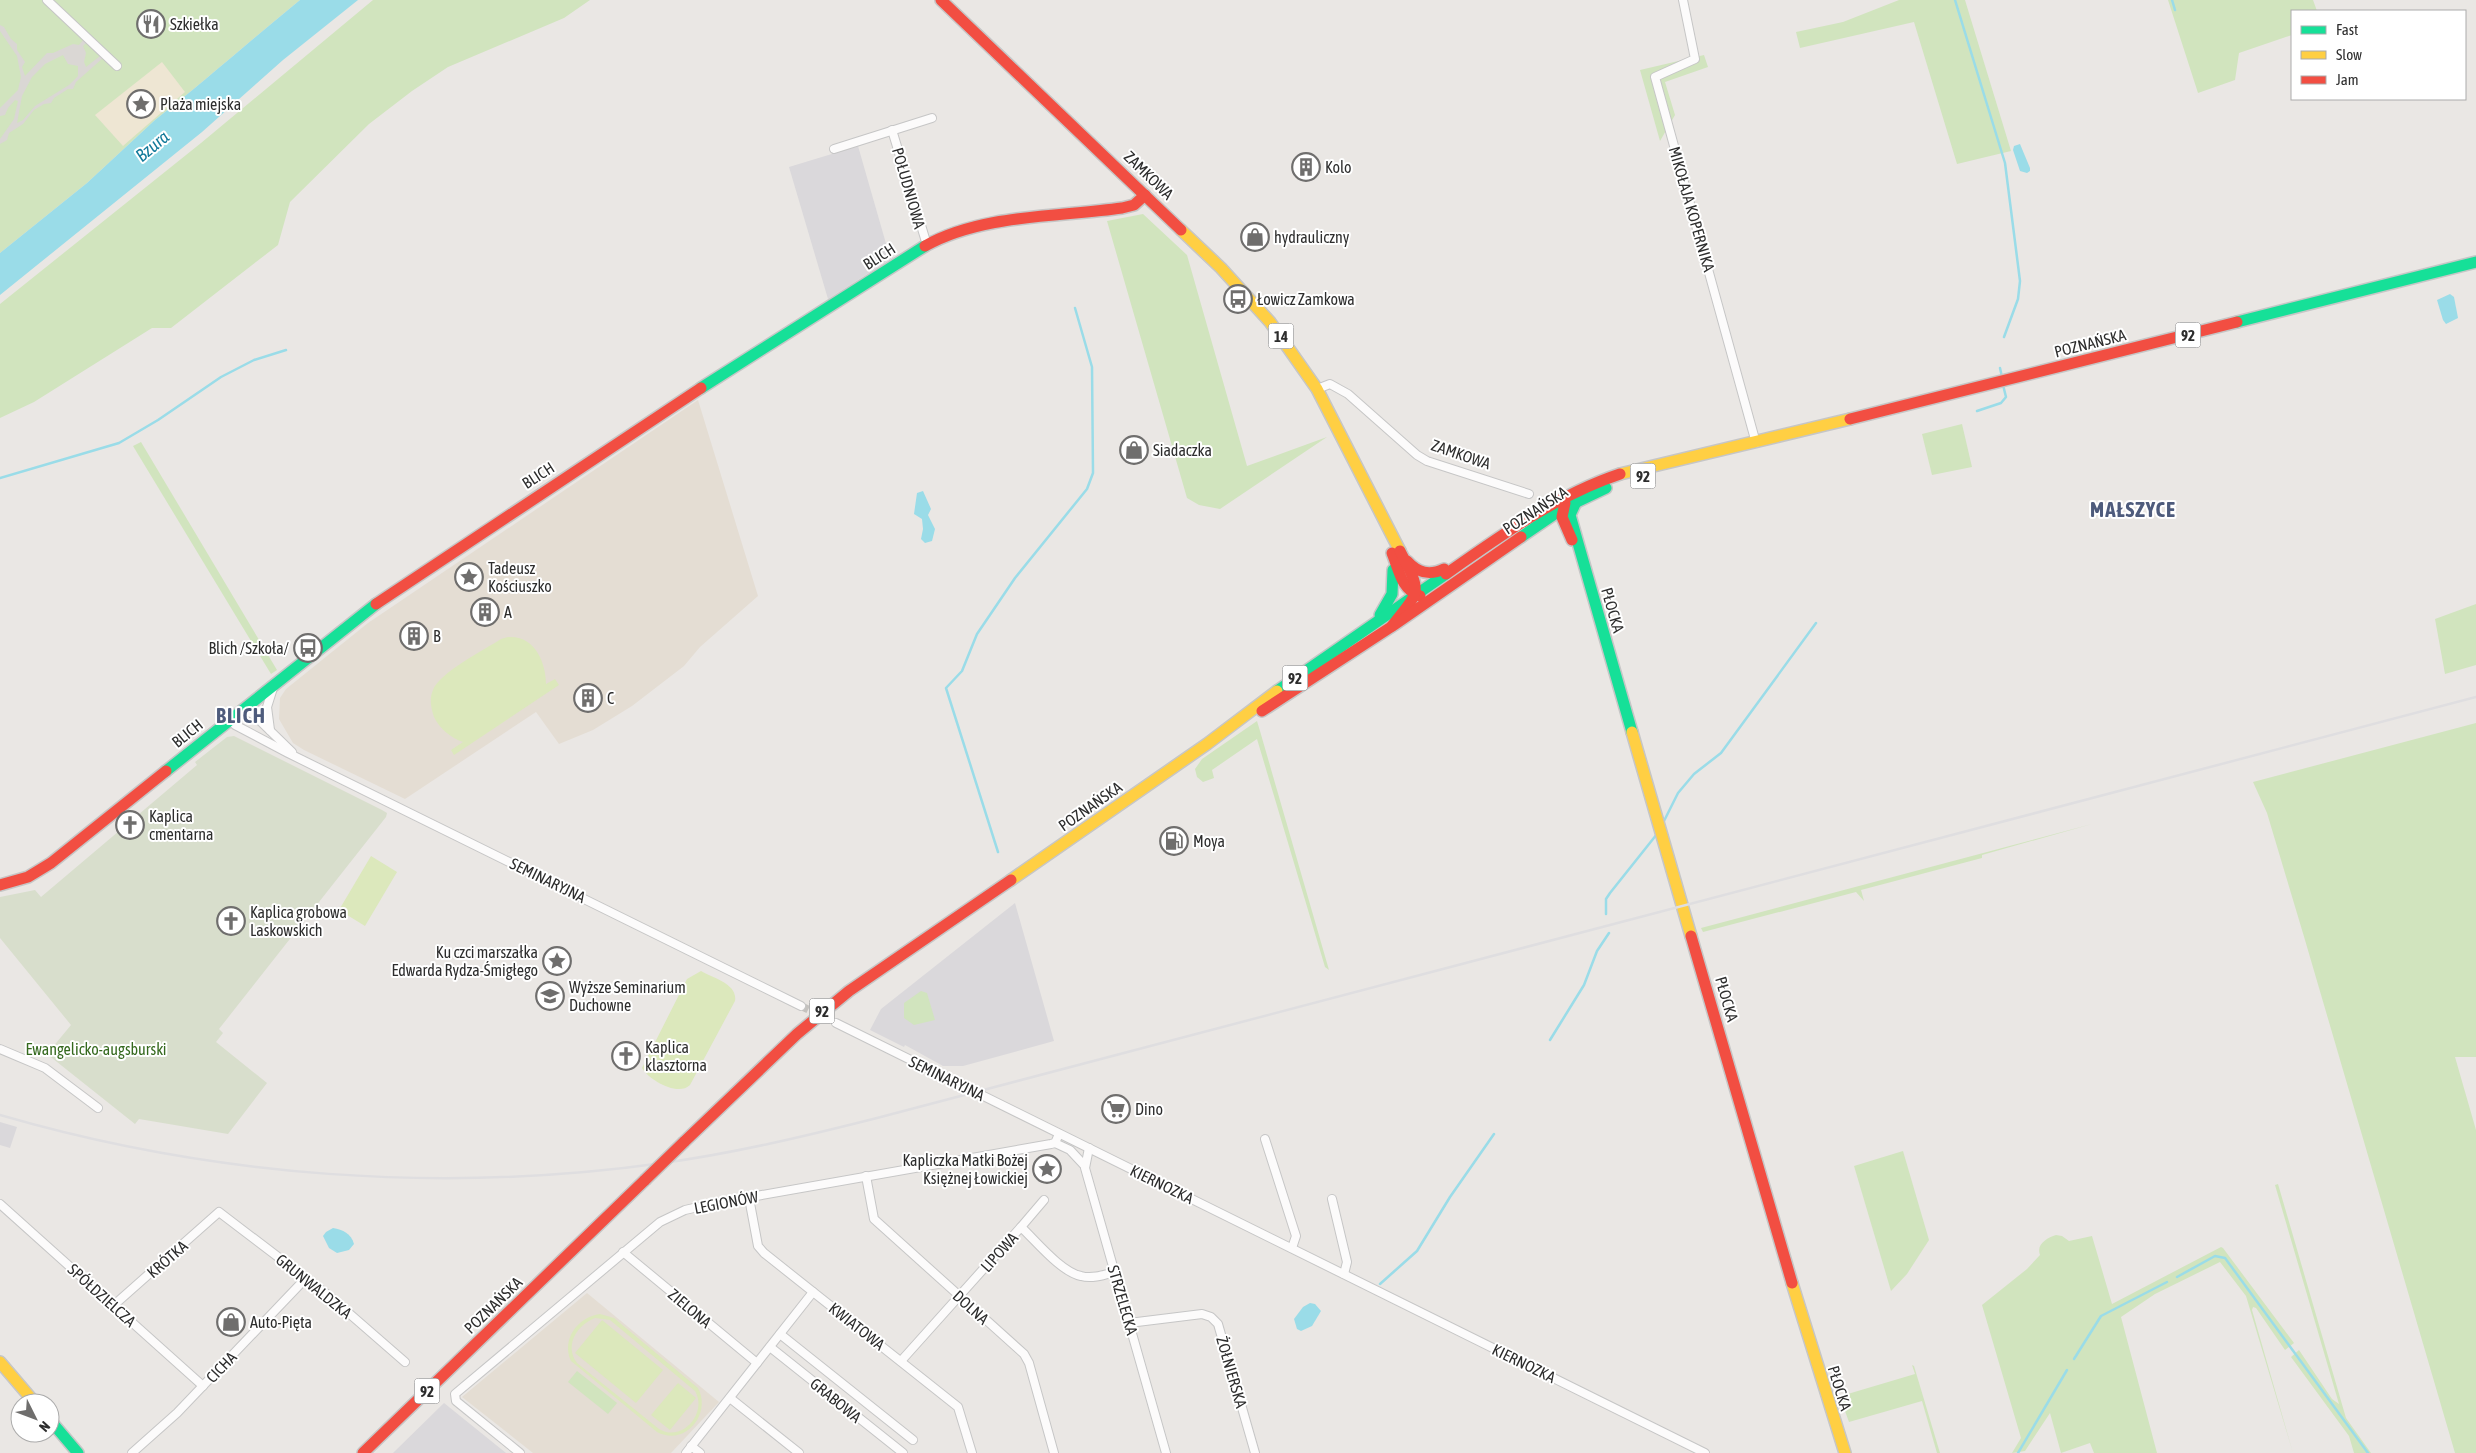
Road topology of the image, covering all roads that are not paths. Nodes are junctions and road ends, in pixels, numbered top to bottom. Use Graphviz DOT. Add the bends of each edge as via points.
graph roads {
  1 [pos="47,0"];
  2 [pos="940,0"];
  3 [pos="1682,0"];
  4 [pos="117,66"];
  5 [pos="932,118"];
  6 [pos="892,130"];
  7 [pos="834,149"];
  8 [pos="1145,194"];
  9 [pos="927,245"];
  10 [pos="2476,262"];
  11 [pos="1317,389"];
  12 [pos="1756,443"];
  13 [pos="1712,454"];
  14 [pos="1582,489"];
  15 [pos="1529,494"];
  16 [pos="1550,505"];
  17 [pos="1566,512"];
  18 [pos="1544,523"];
  19 [pos="1570,536"];
  20 [pos="1393,547"];
  21 [pos="1580,554"];
  22 [pos="1460,563"];
  23 [pos="1415,595"];
  24 [pos="1435,596"];
  25 [pos="1374,623"];
  26 [pos="1392,626"];
  27 [pos="277,681"];
  28 [pos="243,708"];
  29 [pos="230,719"];
  30 [pos="270,730"];
  31 [pos="1219,736"];
  32 [pos="296,755"];
  33 [pos="0,885"];
  34 [pos="801,1006"];
  35 [pos="836,1023"];
  36 [pos="0,1049"];
  37 [pos="98,1108"];
  38 [pos="1060,1134"];
  39 [pos="1265,1139"];
  40 [pos="1055,1143"];
  41 [pos="1089,1148"];
  42 [pos="1084,1165"];
  43 [pos="866,1176"];
  44 [pos="749,1198"];
  45 [pos="1332,1199"];
  46 [pos="1044,1200"];
  47 [pos="0,1204"];
  48 [pos="219,1212"];
  49 [pos="1021,1227"];
  50 [pos="1292,1248"];
  51 [pos="623,1252"];
  52 [pos="1115,1272"];
  53 [pos="1344,1274"];
  54 [pos="306,1278"];
  55 [pos="813,1292"];
  56 [pos="959,1296"];
  57 [pos="114,1306"];
  58 [pos="1129,1322"];
  59 [pos="780,1334"];
  60 [pos="770,1347"];
  61 [pos="901,1361"];
  62 [pos="0,1362"];
  63 [pos="405,1362"];
  64 [pos="757,1363"];
  65 [pos="203,1386"];
  66 [pos="26,1393"];
  67 [pos="730,1398"];
  68 [pos="60,1432"];
  69 [pos="913,1440"];
  70 [pos="691,1446"];
  71 [pos="78,1453"];
  72 [pos="132,1453"];
  73 [pos="363,1453"];
  74 [pos="520,1453"];
  75 [pos="686,1453"];
  76 [pos="700,1453"];
  77 [pos="799,1453"];
  78 [pos="903,1453"];
  79 [pos="972,1453"];
  80 [pos="1054,1453"];
  81 [pos="1166,1453"];
  82 [pos="1255,1453"];
  83 [pos="1705,1453"];
  84 [pos="1844,1453"];
  1 -- 4 [label="street"];
  2 -- 8 [label="main road, ZAMKOWA / 14"];
  3 -- 12 [label="street, MIKOŁAJA KOPERNIKA" via="1695,58 1655,76"];
  5 -- 6 [label="street, POŁUDNIOWA"];
  6 -- 7 [label="street, POŁUDNIOWA"];
  6 -- 9 [label="street, POŁUDNIOWA"];
  8 -- 9 [label="main road, BLICH" via="1134,205 1122,208 976,228"];
  8 -- 11 [label="main road, ZAMKOWA / 14" via="1247,296 1294,354"];
  9 -- 27 [label="main road, BLICH" via="682,401 382,599"];
  10 -- 12 [label="main road, POZNAŃSKA / 92"];
  11 -- 15 [label="street, ZAMKOWA" via="1330,384 1348,394 1427,461"];
  11 -- 20 [label="main road, ZAMKOWA / 14" via="1343,436"];
  12 -- 13 [label="main road, POZNAŃSKA / 92"];
  13 -- 14 [label="main road, POZNAŃSKA / 92" via="1671,461"];
  13 -- 17 [label="main road, POZNAŃSKA / 92" via="1619,483 1576,502"];
  14 -- 16 [label="main road, POZNAŃSKA / 92"];
  14 -- 17 [label="main road" via="1564,504"];
  16 -- 17 [label="main road"];
  16 -- 22 [label="main road, POZNAŃSKA / 92"];
  17 -- 18 [label="main road, POZNAŃSKA / 92"];
  17 -- 19 [label="main road, PŁOCKA" via="1562,521"];
  17 -- 21 [label="main road, PŁOCKA"];
  18 -- 19 [label="main road" via="1556,525"];
  18 -- 24 [label="main road, POZNAŃSKA / 92"];
  19 -- 21 [label="main road, PŁOCKA"];
  20 -- 22 [label="main road, ZAMKOWA / 14" via="1423,574 1437,573"];
  20 -- 23 [label="main road, ZAMKOWA / 14" via="1414,579"];
  20 -- 25 [label="main road, ZAMKOWA / 14" via="1395,587 1390,602"];
  21 -- 84 [label="main road, PŁOCKA"];
  22 -- 23 [label="main road, POZNAŃSKA / 92"];
  23 -- 24 [label="main road"];
  23 -- 25 [label="main road, POZNAŃSKA / 92"];
  23 -- 26 [label="main road, POZNAŃSKA" via="1411,606"];
  24 -- 26 [label="main road, POZNAŃSKA / 92"];
  25 -- 31 [label="main road, POZNAŃSKA / 92" via="1272,694"];
  26 -- 31 [label="main road, POZNAŃSKA / 92"];
  27 -- 28 [label="main road, BLICH"];
  27 -- 30 [label="street" via="268,707"];
  28 -- 29 [label="main road, BLICH"];
  28 -- 30 [label="street, SEMINARYJNA"];
  29 -- 32 [label="street, SEMINARYJNA" via="235,725"];
  29 -- 33 [label="main road, BLICH" via="46,867 28,877"];
  30 -- 32 [label="street, SEMINARYJNA"];
  31 -- 73 [label="main road, POZNAŃSKA / 92, bridge" via="821,1012"];
  32 -- 34 [label="street, SEMINARYJNA"];
  35 -- 38 [label="street, SEMINARYJNA"];
  36 -- 37 [label="street" via="45,1068"];
  38 -- 40 [label="street"];
  38 -- 41 [label="street, KIERNOZKA"];
  39 -- 50 [label="street" via="1296,1236"];
  40 -- 42 [label="street" via="1070,1150"];
  40 -- 43 [label="street, LEGIONÓW"];
  41 -- 42 [label="street"];
  41 -- 50 [label="street, KIERNOZKA"];
  42 -- 52 [label="street, STRZELECKA"];
  43 -- 44 [label="street, LEGIONÓW"];
  43 -- 56 [label="street, DOLNA" via="874,1219"];
  44 -- 51 [label="street, LEGIONÓW" via="672,1215"];
  44 -- 55 [label="street, KWIATOWA" via="758,1246"];
  45 -- 53 [label="street" via="1347,1262"];
  46 -- 49 [label="street"];
  47 -- 57 [label="street, SPÓŁDZIELCZA"];
  48 -- 54 [label="street, GRUNWALDZKA"];
  48 -- 57 [label="street, KRÓTKA"];
  49 -- 52 [label="street, LIPOWA" via="1067,1270 1080,1276 1095,1277"];
  49 -- 56 [label="street, LIPOWA"];
  50 -- 53 [label="street, KIERNOZKA"];
  51 -- 64 [label="street, ZIELONA"];
  51 -- 74 [label="street, LEGIONÓW" via="455,1394 456,1401"];
  52 -- 58 [label="street, STRZELECKA"];
  53 -- 83 [label="street, KIERNOZKA"];
  54 -- 63 [label="street, GRUNWALDZKA"];
  54 -- 65 [label="street, CICHA"];
  55 -- 59 [label="street"];
  55 -- 61 [label="street, KWIATOWA"];
  56 -- 61 [label="street, LIPOWA"];
  56 -- 80 [label="street, DOLNA" via="1024,1354"];
  57 -- 65 [label="street, SPÓŁDZIELCZA"];
  58 -- 81 [label="street, STRZELECKA"];
  58 -- 82 [label="street, ŻOŁNIERSKA" via="1202,1314 1218,1324"];
  59 -- 60 [label="street"];
  59 -- 69 [label="street"];
  60 -- 64 [label="street"];
  60 -- 78 [label="street, GRABOWA"];
  61 -- 79 [label="street, KWIATOWA" via="958,1407"];
  62 -- 66 [label="main road"];
  64 -- 67 [label="street"];
  65 -- 72 [label="street, CICHA"];
  67 -- 70 [label="street"];
  67 -- 77 [label="street"];
  68 -- 71 [label="main road"];
  70 -- 75 [label="street"];
  70 -- 76 [label="street"];
}
